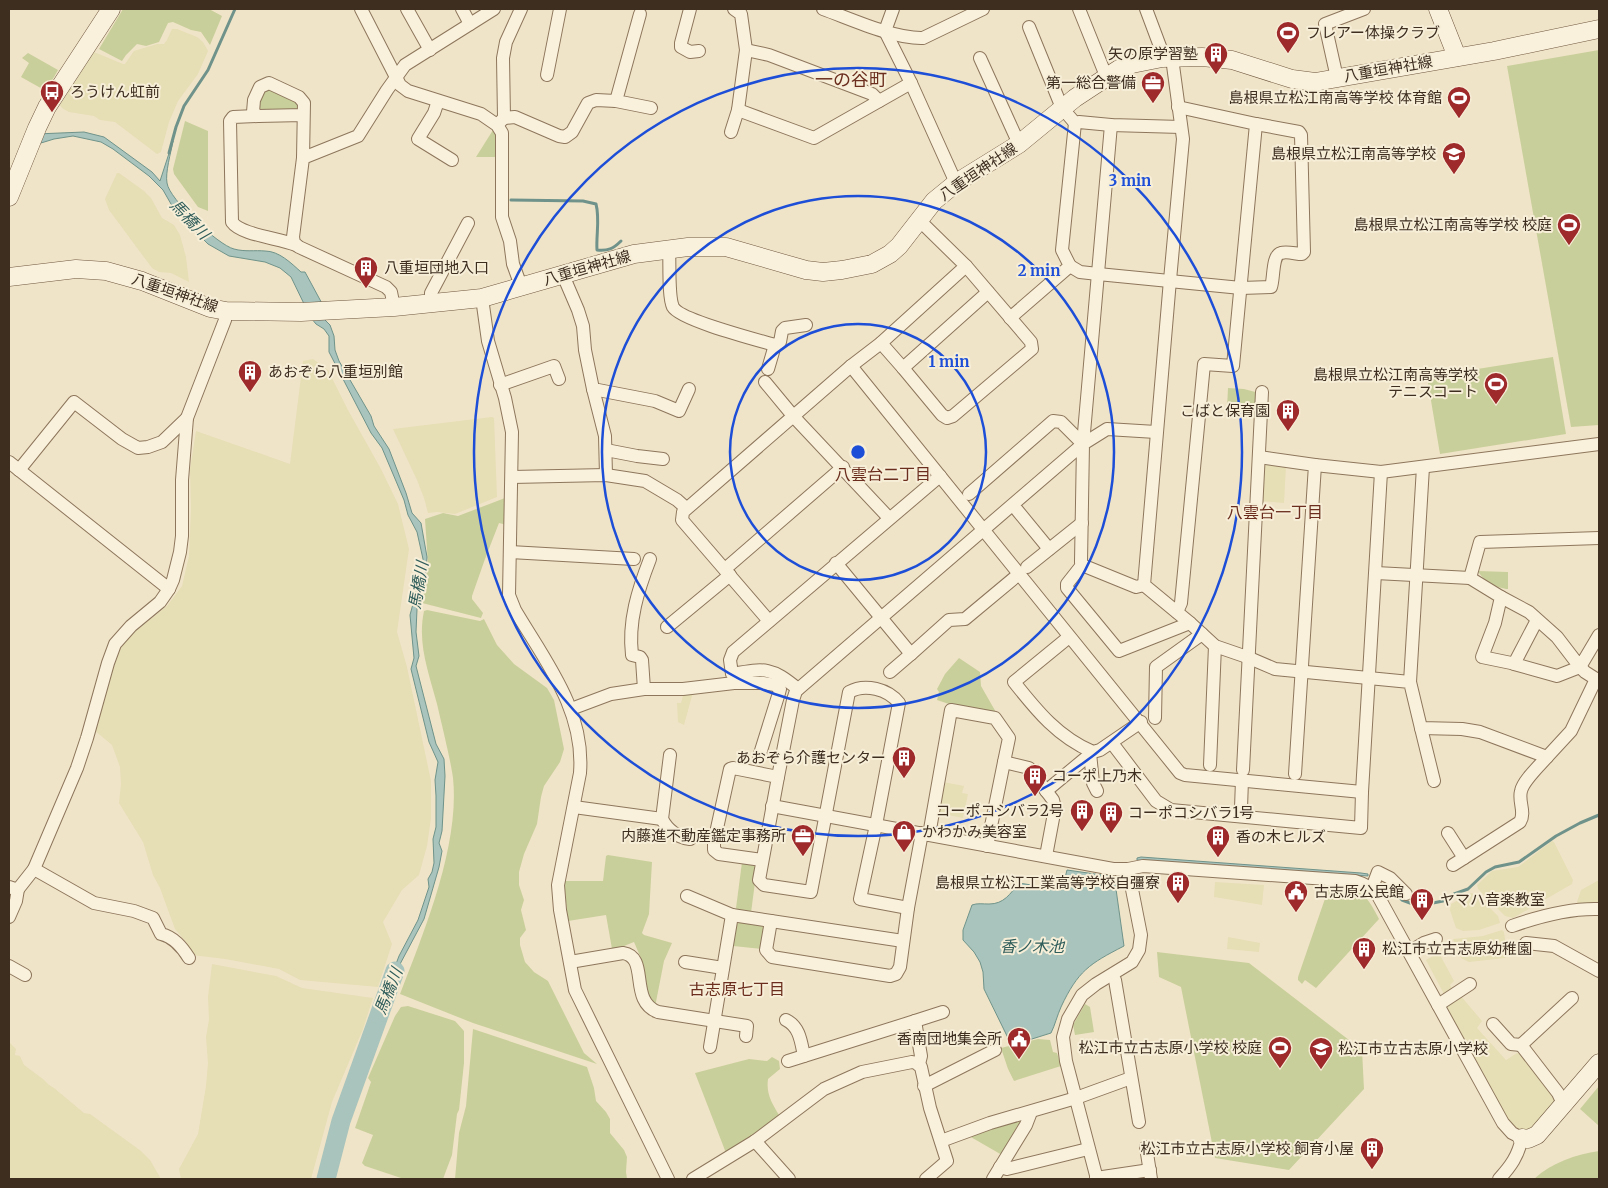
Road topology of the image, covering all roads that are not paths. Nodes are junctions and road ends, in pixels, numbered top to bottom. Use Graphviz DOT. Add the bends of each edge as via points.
graph roads {
  1 [pos="111,9"];
  2 [pos="361,9"];
  3 [pos="407,9"];
  4 [pos="462,9"];
  5 [pos="494,9"];
  6 [pos="521,9"];
  7 [pos="560,9"];
  8 [pos="690,9"];
  9 [pos="734,9"];
  10 [pos="823,9"];
  11 [pos="893,9"];
  12 [pos="983,9"];
  13 [pos="1079,9"];
  14 [pos="1146,9"];
  15 [pos="1364,9"];
  16 [pos="1438,9"];
  17 [pos="640,14"];
  18 [pos="470,24"];
  19 [pos="1029,27"];
  20 [pos="1599,29"];
  21 [pos="885,31"];
  22 [pos="430,50"];
  23 [pos="746,50"];
  24 [pos="699,51"];
  25 [pos="1457,57"];
  26 [pos="980,58"];
  27 [pos="1167,58"];
  28 [pos="547,75"];
  29 [pos="1106,76"];
  30 [pos="396,78"];
  31 [pos="1337,78"];
  32 [pos="911,83"];
  33 [pos="438,101"];
  34 [pos="879,101"];
  35 [pos="616,102"];
  36 [pos="1178,107"];
  37 [pos="651,108"];
  38 [pos="1062,108"];
  39 [pos="738,110"];
  40 [pos="303,115"];
  41 [pos="258,116"];
  42 [pos="501,121"];
  43 [pos="1074,123"];
  44 [pos="1256,124"];
  45 [pos="1112,125"];
  46 [pos="1181,128"];
  47 [pos="731,132"];
  48 [pos="1019,144"];
  49 [pos="303,158"];
  50 [pos="452,160"];
  51 [pos="956,183"];
  52 [pos="9,198"];
  53 [pos="919,220"];
  54 [pos="468,223"];
  55 [pos="296,245"];
  56 [pos="669,249"];
  57 [pos="966,266"];
  58 [pos="1070,266"];
  59 [pos="1098,274"];
  60 [pos="563,275"];
  61 [pos="9,278"];
  62 [pos="1170,280"];
  63 [pos="521,286"];
  64 [pos="1241,288"];
  65 [pos="988,292"];
  66 [pos="482,298"];
  67 [pos="432,304"];
  68 [pos="394,307"];
  69 [pos="226,311"];
  70 [pos="1010,318"];
  71 [pos="806,325"];
  72 [pos="880,343"];
  73 [pos="775,345"];
  74 [pos="851,366"];
  75 [pos="903,368"];
  76 [pos="768,369"];
  77 [pos="559,379"];
  78 [pos="765,382"];
  79 [pos="500,385"];
  80 [pos="593,389"];
  81 [pos="689,389"];
  82 [pos="1262,392"];
  83 [pos="794,417"];
  84 [pos="187,418"];
  85 [pos="1156,432"];
  86 [pos="1083,444"];
  87 [pos="1599,444"];
  88 [pos="606,450"];
  89 [pos="1259,458"];
  90 [pos="662,459"];
  91 [pos="1315,465"];
  92 [pos="14,466"];
  93 [pos="843,467"];
  94 [pos="1423,467"];
  95 [pos="1382,472"];
  96 [pos="606,475"];
  97 [pos="940,476"];
  98 [pos="512,477"];
  99 [pos="968,494"];
  100 [pos="686,508"];
  101 [pos="1017,510"];
  102 [pos="890,518"];
  103 [pos="1082,523"];
  104 [pos="982,530"];
  105 [pos="1599,538"];
  106 [pos="1049,549"];
  107 [pos="510,552"];
  108 [pos="634,559"];
  109 [pos="650,559"];
  110 [pos="836,563"];
  111 [pos="1082,564"];
  112 [pos="1023,570"];
  113 [pos="727,572"];
  114 [pos="1376,573"];
  115 [pos="1416,574"];
  116 [pos="1470,578"];
  117 [pos="1144,585"];
  118 [pos="169,589"];
  119 [pos="1502,597"];
  120 [pos="1176,612"];
  121 [pos="882,617"];
  122 [pos="1537,620"];
  123 [pos="769,621"];
  124 [pos="1190,622"];
  125 [pos="667,627"];
  126 [pos="1202,634"];
  127 [pos="1599,635"];
  128 [pos="1069,637"];
  129 [pos="1215,646"];
  130 [pos="911,654"];
  131 [pos="1247,657"];
  132 [pos="1516,664"];
  133 [pos="1580,667"];
  134 [pos="890,672"];
  135 [pos="1301,672"];
  136 [pos="733,679"];
  137 [pos="1370,679"];
  138 [pos="1598,679"];
  139 [pos="1410,682"];
  140 [pos="644,689"];
  141 [pos="798,689"];
  142 [pos="571,709"];
  143 [pos="1155,718"];
  144 [pos="1141,722"];
  145 [pos="1421,728"];
  146 [pos="1112,742"];
  147 [pos="1092,753"];
  148 [pos="670,755"];
  149 [pos="759,757"];
  150 [pos="1547,757"];
  151 [pos="1004,762"];
  152 [pos="1210,765"];
  153 [pos="1295,774"];
  154 [pos="1242,775"];
  155 [pos="778,778"];
  156 [pos="1434,781"];
  157 [pos="1046,790"];
  158 [pos="1097,791"];
  159 [pos="1362,792"];
  160 [pos="772,806"];
  161 [pos="574,807"];
  162 [pos="1241,808"];
  163 [pos="826,816"];
  164 [pos="662,819"];
  165 [pos="876,825"];
  166 [pos="1448,833"];
  167 [pos="926,834"];
  168 [pos="690,839"];
  169 [pos="987,846"];
  170 [pos="1046,856"];
  171 [pos="762,860"];
  172 [pos="34,869"];
  173 [pos="1128,869"];
  174 [pos="13,888"];
  175 [pos="1372,888"];
  176 [pos="1406,894"];
  177 [pos="687,896"];
  178 [pos="908,908"];
  179 [pos="1599,909"];
  180 [pos="732,915"];
  181 [pos="9,917"];
  182 [pos="771,921"];
  183 [pos="1512,926"];
  184 [pos="1436,938"];
  185 [pos="903,942"];
  186 [pos="1526,943"];
  187 [pos="1409,952"];
  188 [pos="189,958"];
  189 [pos="570,962"];
  190 [pos="685,962"];
  191 [pos="9,966"];
  192 [pos="723,968"];
  193 [pos="1599,971"];
  194 [pos="25,975"];
  195 [pos="1115,980"];
  196 [pos="1470,984"];
  197 [pos="1572,998"];
  198 [pos="1438,1005"];
  199 [pos="942,1012"];
  200 [pos="786,1020"];
  201 [pos="714,1021"];
  202 [pos="915,1021"];
  203 [pos="1493,1024"];
  204 [pos="746,1036"];
  205 [pos="1521,1045"];
  206 [pos="710,1047"];
  207 [pos="996,1050"];
  208 [pos="804,1056"];
  209 [pos="788,1060"];
  210 [pos="1599,1063"];
  211 [pos="919,1064"];
  212 [pos="1130,1078"];
  213 [pos="924,1086"];
  214 [pos="1076,1098"];
  215 [pos="1564,1106"];
  216 [pos="1031,1112"];
  217 [pos="1139,1122"];
  218 [pos="1522,1138"];
  219 [pos="755,1141"];
  220 [pos="941,1141"];
  221 [pos="1146,1147"];
  222 [pos="1088,1149"];
  223 [pos="1000,1167"];
  224 [pos="1150,1175"];
  225 [pos="668,1179"];
  226 [pos="693,1179"];
  227 [pos="789,1179"];
  228 [pos="926,1179"];
  229 [pos="993,1179"];
  230 [pos="1096,1179"];
  231 [pos="1499,1179"];
  1 -- 52 [label="main road" via="56,91 37,128"];
  2 -- 30 [label="street"];
  3 -- 22 [label="street"];
  4 -- 18 [label="street"];
  5 -- 18 [label="street"];
  6 -- 42 [label="street" via="506,42 503,58"];
  7 -- 28 [label="street"];
  8 -- 24 [label="street" via="681,47 690,52"];
  9 -- 23 [label="street" via="741,14"];
  10 -- 21 [label="street"];
  11 -- 21 [label="street"];
  12 -- 21 [label="street" via="922,38"];
  13 -- 29 [label="street"];
  14 -- 27 [label="street"];
  15 -- 31 [label="street" via="1325,24"];
  16 -- 25 [label="main road"];
  17 -- 35 [label="street"];
  18 -- 22 [label="street"];
  19 -- 38 [label="street"];
  20 -- 25 [label="main road, 八重垣神社線"];
  21 -- 32 [label="street"];
  22 -- 30 [label="street" via="405,65"];
  23 -- 34 [label="street" via="769,55 872,94"];
  23 -- 39 [label="street"];
  25 -- 31 [label="main road, 八重垣神社線"];
  26 -- 48 [label="street"];
  27 -- 29 [label="main road, 八重垣神社線" via="1132,64"];
  27 -- 31 [label="main road, 八重垣神社線" via="1232,60 1305,81"];
  27 -- 36 [label="street"];
  29 -- 38 [label="main road, 八重垣神社線"];
  30 -- 33 [label="street" via="404,89"];
  30 -- 49 [label="street" via="358,136"];
  32 -- 34 [label="street"];
  32 -- 51 [label="street"];
  33 -- 42 [label="street"];
  33 -- 50 [label="street" via="418,139"];
  34 -- 39 [label="street" via="814,138"];
  35 -- 37 [label="street"];
  35 -- 42 [label="street" via="596,100 588,103 572,132 565,137 514,117"];
  36 -- 44 [label="street"];
  36 -- 46 [label="street"];
  38 -- 43 [label="street"];
  38 -- 48 [label="main road, 八重垣神社線"];
  39 -- 47 [label="street"];
  40 -- 41 [label="street"];
  40 -- 41 [label="street" via="304,103 299,97 267,83 260,87 254,100 254,112"];
  40 -- 49 [label="street"];
  41 -- 55 [label="street" via="233,117 230,121 232,222 242,231"];
  42 -- 63 [label="street" via="504,141 502,216"];
  43 -- 45 [label="street"];
  43 -- 58 [label="street" via="1062,250"];
  44 -- 64 [label="street"];
  44 -- 64 [label="street" via="1301,135 1304,252 1277,255 1271,287"];
  45 -- 46 [label="street"];
  45 -- 59 [label="street"];
  46 -- 62 [label="street" via="1183,140"];
  48 -- 51 [label="main road, 八重垣神社線"];
  49 -- 55 [label="street" via="293,237"];
  51 -- 53 [label="main road, 八重垣神社線" via="934,201"];
  53 -- 56 [label="main road, 八重垣神社線" via="886,258 837,270 806,270 726,247"];
  53 -- 57 [label="street"];
  54 -- 67 [label="street" via="431,293"];
  55 -- 68 [label="street" via="386,287 391,292"];
  56 -- 60 [label="main road, 八重垣神社線" via="634,254"];
  56 -- 73 [label="street" via="671,296 676,310 702,323"];
  57 -- 65 [label="street"];
  57 -- 72 [label="street"];
  58 -- 59 [label="street" via="1080,272"];
  58 -- 70 [label="street"];
  59 -- 62 [label="street"];
  59 -- 86 [label="street"];
  60 -- 63 [label="main road, 八重垣神社線"];
  60 -- 80 [label="street" via="583,326"];
  61 -- 69 [label="main road, 八重垣神社線" via="76,269 106,271"];
  62 -- 64 [label="street"];
  62 -- 85 [label="street"];
  63 -- 66 [label="main road, 八重垣神社線"];
  64 -- 120 [label="street" via="1233,366 1204,364 1181,603"];
  65 -- 70 [label="street"];
  65 -- 75 [label="street"];
  66 -- 67 [label="main road, 八重垣神社線"];
  66 -- 79 [label="street" via="488,340"];
  67 -- 68 [label="main road, 八重垣神社線"];
  68 -- 69 [label="main road, 八重垣神社線"];
  69 -- 84 [label="street"];
  70 -- 75 [label="street" via="1031,342 1032,349 950,418 942,415"];
  71 -- 73 [label="street" via="785,328 780,342"];
  72 -- 74 [label="street"];
  72 -- 75 [label="street"];
  73 -- 76 [label="street"];
  74 -- 83 [label="street"];
  74 -- 97 [label="street"];
  77 -- 79 [label="street" via="554,366"];
  78 -- 83 [label="street"];
  79 -- 98 [label="street" via="512,432"];
  80 -- 81 [label="street" via="655,401 679,411"];
  80 -- 88 [label="street"];
  82 -- 89 [label="street"];
  83 -- 93 [label="street"];
  83 -- 100 [label="street"];
  84 -- 92 [label="street" via="162,442 138,448 74,402"];
  84 -- 118 [label="street" via="182,536 177,567"];
  85 -- 86 [label="street" via="1108,429"];
  85 -- 117 [label="street"];
  86 -- 99 [label="street" via="1060,422 1053,421"];
  86 -- 103 [label="street"];
  86 -- 104 [label="street"];
  87 -- 94 [label="street"];
  88 -- 90 [label="street"];
  88 -- 96 [label="street"];
  89 -- 91 [label="street"];
  89 -- 131 [label="street"];
  91 -- 95 [label="street"];
  91 -- 135 [label="street"];
  92 -- 118 [label="street"];
  93 -- 102 [label="street"];
  93 -- 113 [label="street"];
  94 -- 95 [label="street"];
  94 -- 115 [label="street"];
  95 -- 114 [label="street"];
  96 -- 98 [label="street"];
  96 -- 100 [label="street" via="645,481"];
  97 -- 102 [label="street"];
  97 -- 104 [label="street"];
  98 -- 107 [label="street"];
  100 -- 113 [label="street" via="682,520"];
  101 -- 106 [label="street"];
  102 -- 110 [label="street"];
  103 -- 106 [label="street"];
  103 -- 111 [label="street"];
  104 -- 112 [label="street"];
  104 -- 121 [label="street"];
  105 -- 116 [label="street" via="1480,542"];
  106 -- 112 [label="street"];
  107 -- 108 [label="street"];
  107 -- 142 [label="street" via="508,584 512,603"];
  109 -- 140 [label="street" via="638,591 631,630 632,654 642,660"];
  110 -- 121 [label="street"];
  110 -- 123 [label="street"];
  111 -- 117 [label="street" via="1136,587"];
  111 -- 124 [label="street" via="1067,588 1119,651"];
  112 -- 128 [label="street"];
  112 -- 130 [label="street" via="965,620 950,620"];
  113 -- 123 [label="street"];
  113 -- 125 [label="street"];
  114 -- 115 [label="street"];
  114 -- 137 [label="street"];
  115 -- 116 [label="street"];
  115 -- 139 [label="street"];
  116 -- 119 [label="street"];
  117 -- 120 [label="street"];
  118 -- 172 [label="street" via="160,602 131,626 116,644 77,768"];
  119 -- 122 [label="street"];
  119 -- 132 [label="street" via="1482,657"];
  120 -- 124 [label="street"];
  121 -- 130 [label="street"];
  121 -- 141 [label="street"];
  122 -- 132 [label="street"];
  122 -- 133 [label="street" via="1558,637"];
  123 -- 136 [label="street" via="733,652 730,660"];
  124 -- 126 [label="street"];
  126 -- 129 [label="street"];
  126 -- 143 [label="street" via="1156,667"];
  127 -- 133 [label="street"];
  128 -- 144 [label="street"];
  128 -- 147 [label="street" via="1014,682 1060,734"];
  129 -- 131 [label="street"];
  129 -- 152 [label="street"];
  130 -- 134 [label="street"];
  131 -- 135 [label="street" via="1275,669"];
  131 -- 154 [label="street"];
  132 -- 133 [label="street" via="1556,676"];
  133 -- 138 [label="street"];
  135 -- 137 [label="street"];
  135 -- 153 [label="street"];
  136 -- 140 [label="street" via="684,689"];
  136 -- 141 [label="street" via="756,670 773,671"];
  136 -- 149 [label="street" via="767,683 780,689"];
  137 -- 139 [label="street"];
  137 -- 159 [label="street"];
  138 -- 150 [label="street" via="1571,731"];
  139 -- 145 [label="street"];
  140 -- 142 [label="street" via="611,694"];
  141 -- 155 [label="street"];
  142 -- 161 [label="street" via="582,760"];
  144 -- 146 [label="street"];
  144 -- 154 [label="street" via="1182,775"];
  145 -- 150 [label="street" via="1480,732"];
  145 -- 156 [label="street"];
  146 -- 147 [label="street"];
  146 -- 159 [label="street" via="1156,801 1171,810 1362,828"];
  147 -- 157 [label="street"];
  147 -- 158 [label="street"];
  148 -- 164 [label="street"];
  150 -- 166 [label="street" via="1522,786 1523,817 1520,822 1459,862"];
  151 -- 157 [label="street" via="1029,768"];
  151 -- 167 [label="street" via="1009,738 995,718 952,705"];
  151 -- 169 [label="street"];
  154 -- 159 [label="street"];
  154 -- 162 [label="street"];
  155 -- 160 [label="street"];
  155 -- 171 [label="street" via="730,769 714,842 714,850 719,854"];
  157 -- 170 [label="street" via="1055,804"];
  160 -- 163 [label="street"];
  160 -- 171 [label="street"];
  161 -- 164 [label="street"];
  161 -- 189 [label="street" via="558,885"];
  163 -- 165 [label="street"];
  163 -- 165 [label="street" via="849,692 856,688 874,688 893,696 899,703"];
  163 -- 171 [label="street" via="811,892 764,885 759,880"];
  164 -- 168 [label="street" via="672,832"];
  165 -- 167 [label="street"];
  165 -- 178 [label="street" via="860,899"];
  167 -- 169 [label="street"];
  167 -- 178 [label="street"];
  169 -- 170 [label="street"];
  170 -- 173 [label="street"];
  172 -- 174 [label="street" via="22,886"];
  172 -- 188 [label="street" via="94,903 154,918 161,934 182,947"];
  173 -- 175 [label="street" via="1143,866 1355,881"];
  173 -- 214 [label="street" via="1140,944 1132,962 1082,995 1068,1019 1063,1038"];
  174 -- 181 [label="street" via="16,900"];
  175 -- 176 [label="street" via="1378,872 1390,878"];
  175 -- 187 [label="street"];
  177 -- 180 [label="street"];
  178 -- 185 [label="street"];
  179 -- 183 [label="street" via="1552,914"];
  180 -- 182 [label="street"];
  180 -- 192 [label="street"];
  182 -- 185 [label="street"];
  182 -- 185 [label="street" via="766,950 775,958 894,976 899,971"];
  184 -- 187 [label="street"];
  186 -- 193 [label="street" via="1556,941"];
  187 -- 198 [label="street"];
  189 -- 201 [label="street" via="627,954 637,966 643,1001 652,1010"];
  189 -- 225 [label="street" via="575,990"];
  190 -- 192 [label="street"];
  191 -- 194 [label="street"];
  192 -- 201 [label="street"];
  195 -- 212 [label="street"];
  196 -- 198 [label="street"];
  197 -- 205 [label="street"];
  198 -- 218 [label="street" via="1503,1123"];
  199 -- 202 [label="street"];
  200 -- 208 [label="street" via="798,1031"];
  201 -- 204 [label="street" via="747,1026"];
  201 -- 206 [label="street"];
  202 -- 208 [label="street"];
  202 -- 211 [label="street" via="921,1056"];
  203 -- 205 [label="street" via="1511,1044"];
  205 -- 215 [label="street" via="1558,1093"];
  207 -- 213 [label="street"];
  208 -- 209 [label="street"];
  210 -- 215 [label="main road"];
  211 -- 213 [label="street"];
  211 -- 219 [label="street" via="912,1062 862,1072 824,1089"];
  212 -- 214 [label="street"];
  212 -- 217 [label="street"];
  213 -- 220 [label="street"];
  214 -- 216 [label="street"];
  214 -- 222 [label="street"];
  215 -- 218 [label="main road" via="1538,1135"];
  216 -- 220 [label="street"];
  216 -- 223 [label="street"];
  218 -- 231 [label="street" via="1513,1163"];
  219 -- 226 [label="street"];
  219 -- 227 [label="street"];
  220 -- 228 [label="street" via="948,1161"];
  221 -- 224 [label="street"];
  222 -- 223 [label="street" via="1008,1169"];
  222 -- 230 [label="street"];
  223 -- 229 [label="street"];
  224 -- 230 [label="street"];
}
